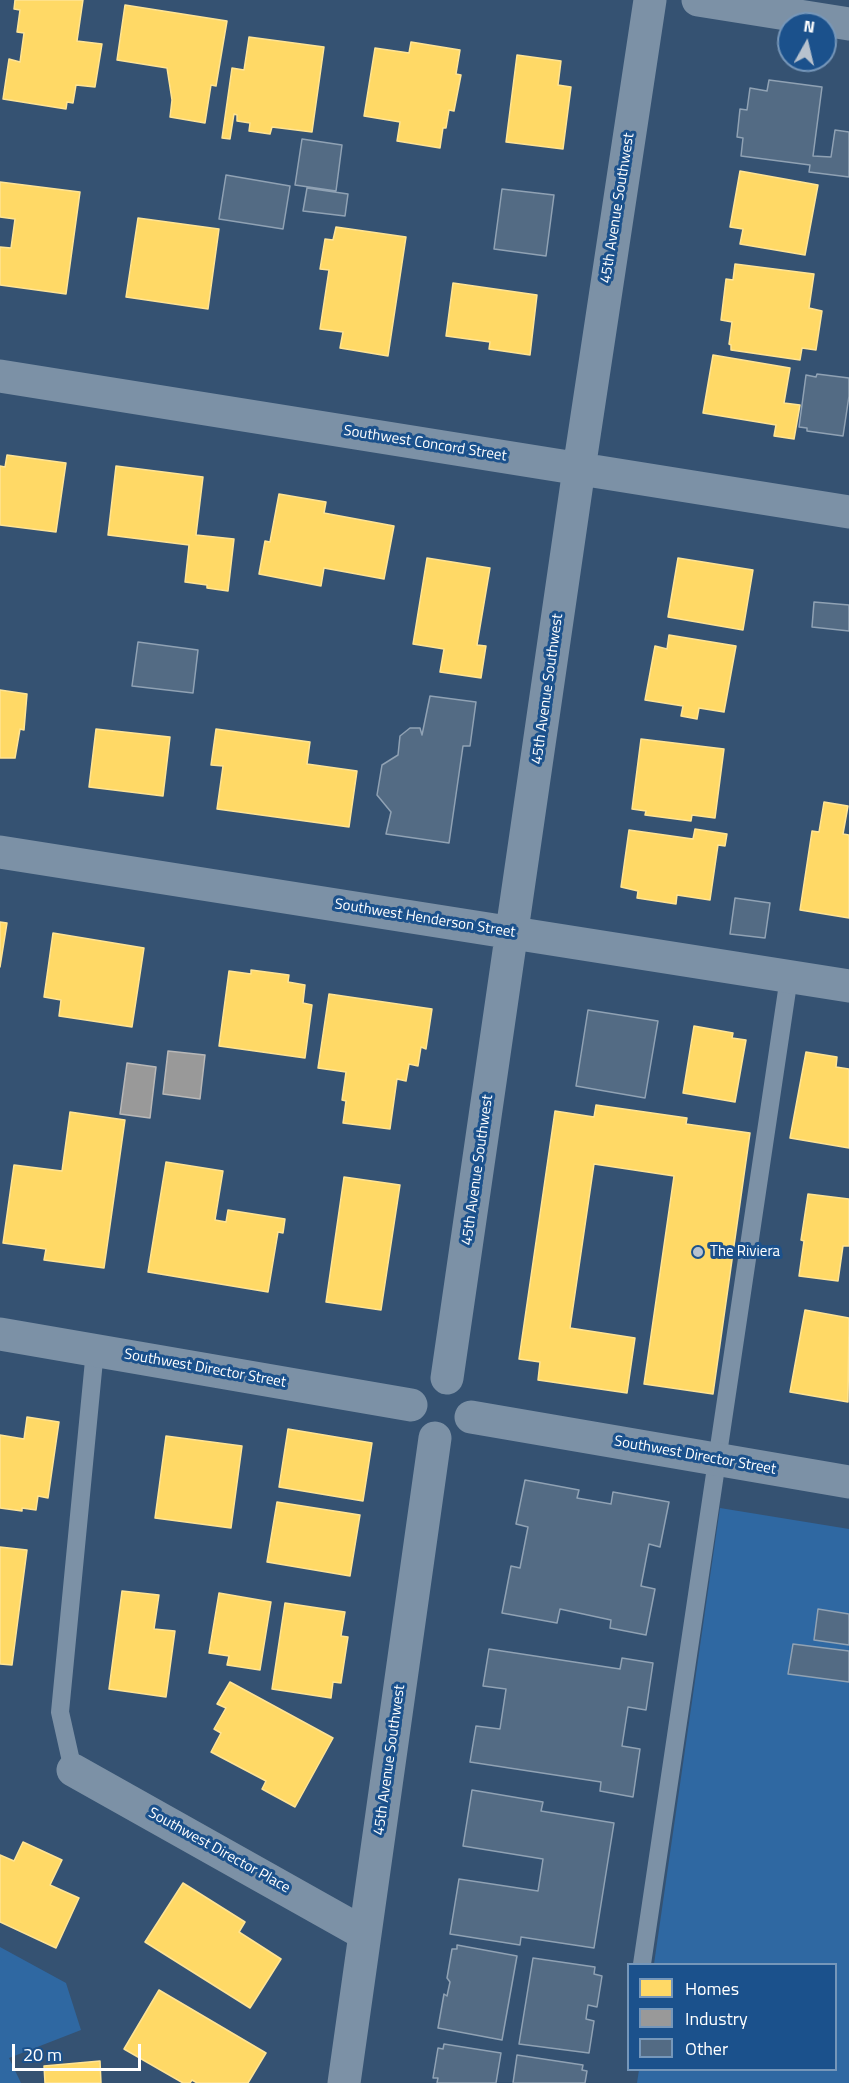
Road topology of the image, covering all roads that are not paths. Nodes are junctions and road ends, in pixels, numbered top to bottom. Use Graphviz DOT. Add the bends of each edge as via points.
graph roads {
  1 [pos="650,0"];
  2 [pos="698,0"];
  3 [pos="849,24"];
  4 [pos="0,376"];
  5 [pos="579,469"];
  6 [pos="849,512"];
  7 [pos="0,852"];
  8 [pos="513,933"];
  9 [pos="789,977"];
  10 [pos="849,986"];
  11 [pos="0,1334"];
  12 [pos="95,1350"];
  13 [pos="447,1378"];
  14 [pos="411,1405"];
  15 [pos="471,1418"];
  16 [pos="435,1438"];
  17 [pos="717,1461"];
  18 [pos="849,1482"];
  19 [pos="73,1770"];
  20 [pos="365,1934"];
  21 [pos="642,1963"];
  22 [pos="344,2083"];
  1 -- 5 [label="street, 45th Avenue Southwest"];
  2 -- 3 [label="street"];
  4 -- 5 [label="street, Southwest Concord Street"];
  5 -- 6 [label="street, Southwest Concord Street"];
  5 -- 8 [label="street, 45th Avenue Southwest"];
  7 -- 8 [label="street, Southwest Henderson Street"];
  8 -- 9 [label="street, Southwest Henderson Street"];
  8 -- 13 [label="street, 45th Avenue Southwest"];
  9 -- 10 [label="street, Southwest Henderson Street"];
  9 -- 17 [label="lane"];
  11 -- 12 [label="street, Southwest Director Street"];
  12 -- 14 [label="street, Southwest Director Street"];
  12 -- 19 [label="lane" via="60,1712"];
  13 -- 14 [label="street" via="437,1377 420,1386"];
  13 -- 15 [label="street" via="457,1381 470,1395"];
  14 -- 16 [label="street" via="416,1425"];
  15 -- 16 [label="street" via="453,1437"];
  15 -- 17 [label="street, Southwest Director Street"];
  16 -- 20 [label="street, 45th Avenue Southwest"];
  17 -- 18 [label="street, Southwest Director Street"];
  17 -- 21 [label="lane"];
  19 -- 20 [label="street, Southwest Director Place"];
  20 -- 22 [label="street, 45th Avenue Southwest"];
}
